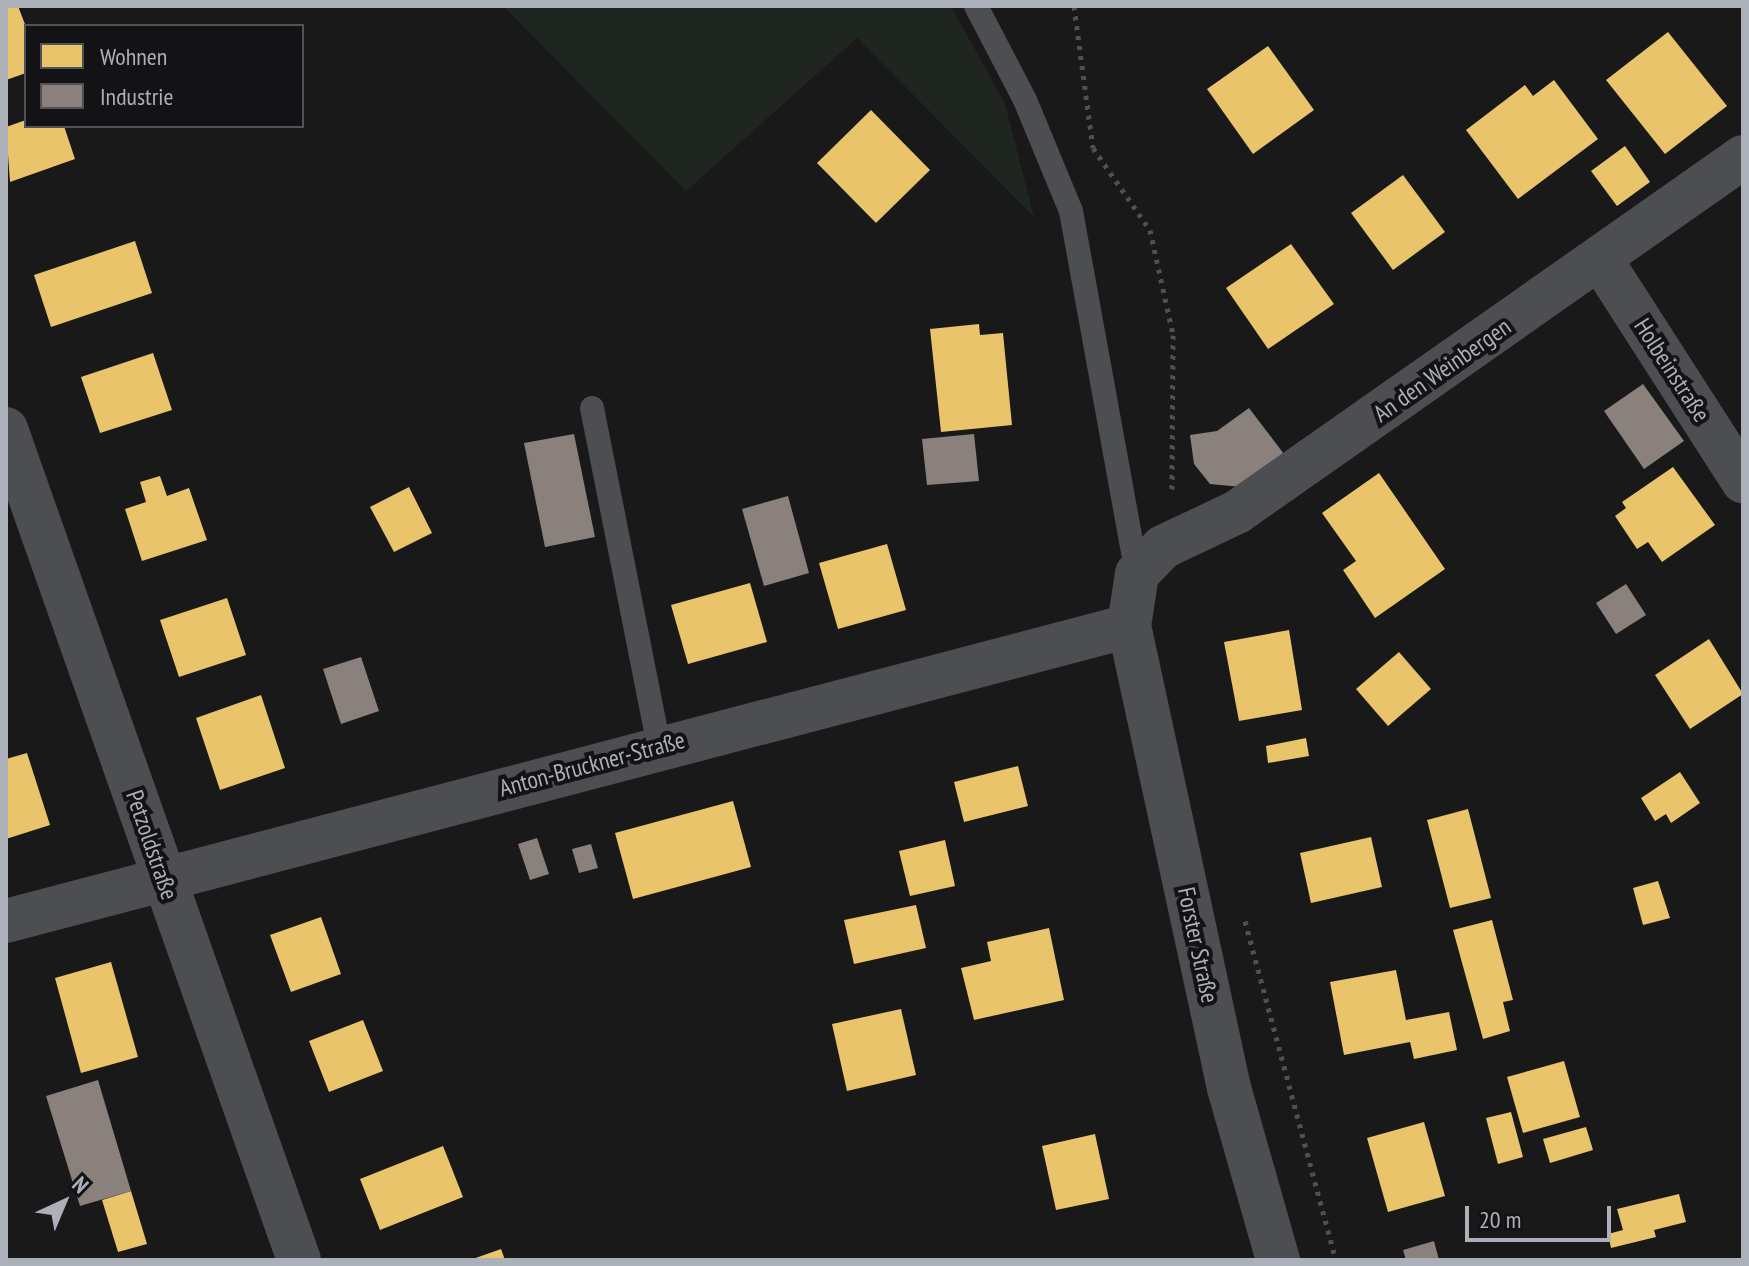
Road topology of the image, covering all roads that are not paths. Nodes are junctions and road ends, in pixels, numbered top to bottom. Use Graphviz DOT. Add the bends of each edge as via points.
graph roads {
  1 [pos="976,6"];
  2 [pos="1743,157"];
  3 [pos="1601,260"];
  4 [pos="592,408"];
  5 [pos="6,429"];
  6 [pos="1743,481"];
  7 [pos="1150,560"];
  8 [pos="1129,626"];
  9 [pos="659,746"];
  10 [pos="164,878"];
  11 [pos="6,921"];
  12 [pos="299,1260"];
  13 [pos="1278,1260"];
  1 -- 7 [label="lane" via="1025,100 1071,211"];
  2 -- 3 [label="street, An den Weinbergen"];
  3 -- 6 [label="street, Holbeinstraße"];
  3 -- 7 [label="street, An den Weinbergen" via="1237,512"];
  4 -- 9 [label="lane"];
  5 -- 10 [label="street, Petzoldstraße"];
  7 -- 8 [label="street"];
  8 -- 9 [label="street, Anton-Bruckner-Straße"];
  8 -- 13 [label="street, Forster Straße" via="1229,1088"];
  9 -- 10 [label="street, Anton-Bruckner-Straße"];
  10 -- 11 [label="street, Anton-Bruckner-Straße"];
  10 -- 12 [label="street, Petzoldstraße"];
}
